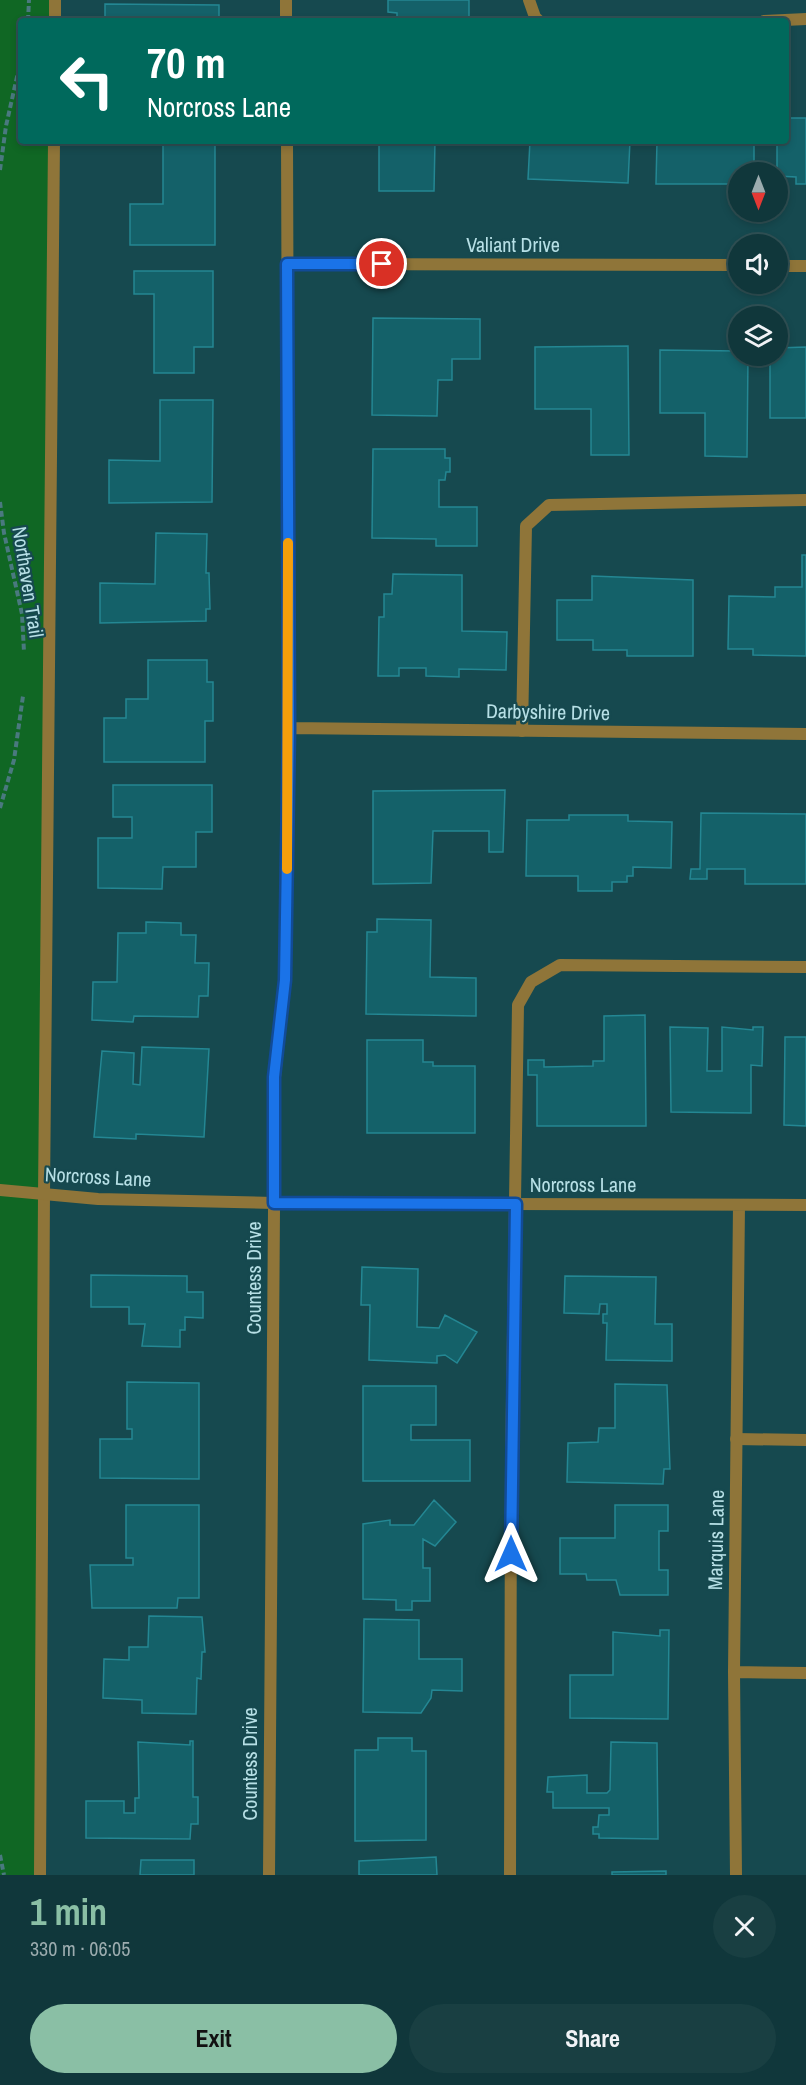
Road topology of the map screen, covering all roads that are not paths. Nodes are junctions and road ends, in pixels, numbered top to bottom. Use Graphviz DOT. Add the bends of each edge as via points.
graph roads {
  1 [pos="55,0"];
  2 [pos="286,0"];
  3 [pos="529,0"];
  4 [pos="55,18"];
  5 [pos="286,18"];
  6 [pos="536,18"];
  7 [pos="806,19"];
  8 [pos="789,20"];
  9 [pos="54,144"];
  10 [pos="287,144"];
  11 [pos="287,264"];
  12 [pos="728,266"];
  13 [pos="788,266"];
  14 [pos="806,266"];
  15 [pos="806,500"];
  16 [pos="289,728"];
  17 [pos="522,731"];
  18 [pos="806,734"];
  19 [pos="806,967"];
  20 [pos="0,1190"];
  21 [pos="44,1194"];
  22 [pos="274,1203"];
  23 [pos="516,1204"];
  24 [pos="806,1204"];
  25 [pos="739,1205"];
  26 [pos="736,1439"];
  27 [pos="806,1440"];
  28 [pos="734,1672"];
  29 [pos="806,1673"];
  30 [pos="40,1875"];
  31 [pos="269,1875"];
  32 [pos="510,1875"];
  33 [pos="736,1875"];
  1 -- 4 [label="street"];
  2 -- 5 [label="street"];
  3 -- 6 [label="street"];
  7 -- 8 [label="street"];
  9 -- 21 [label="street"];
  10 -- 11 [label="street, Countess Drive"];
  11 -- 12 [label="street, Valiant Drive"];
  11 -- 16 [label="street, Countess Drive"];
  13 -- 14 [label="street"];
  15 -- 17 [label="street" via="549,505 526,526"];
  16 -- 17 [label="street, Darbyshire Drive"];
  16 -- 22 [label="street, Countess Drive" via="285,980 274,1077"];
  17 -- 18 [label="street, Darbyshire Drive"];
  19 -- 23 [label="street" via="560,965 531,982 518,1005"];
  20 -- 21 [label="street, Norcross Lane"];
  21 -- 22 [label="street, Norcross Lane"];
  21 -- 30 [label="street"];
  22 -- 23 [label="street, Norcross Lane"];
  22 -- 31 [label="street, Countess Drive"];
  23 -- 25 [label="street, Norcross Lane"];
  23 -- 32 [label="street"];
  24 -- 25 [label="street, Norcross Lane"];
  25 -- 26 [label="street, Marquis Lane"];
  26 -- 27 [label="street"];
  26 -- 28 [label="street, Marquis Lane"];
  28 -- 29 [label="street"];
  28 -- 33 [label="street, Marquis Lane"];
}
